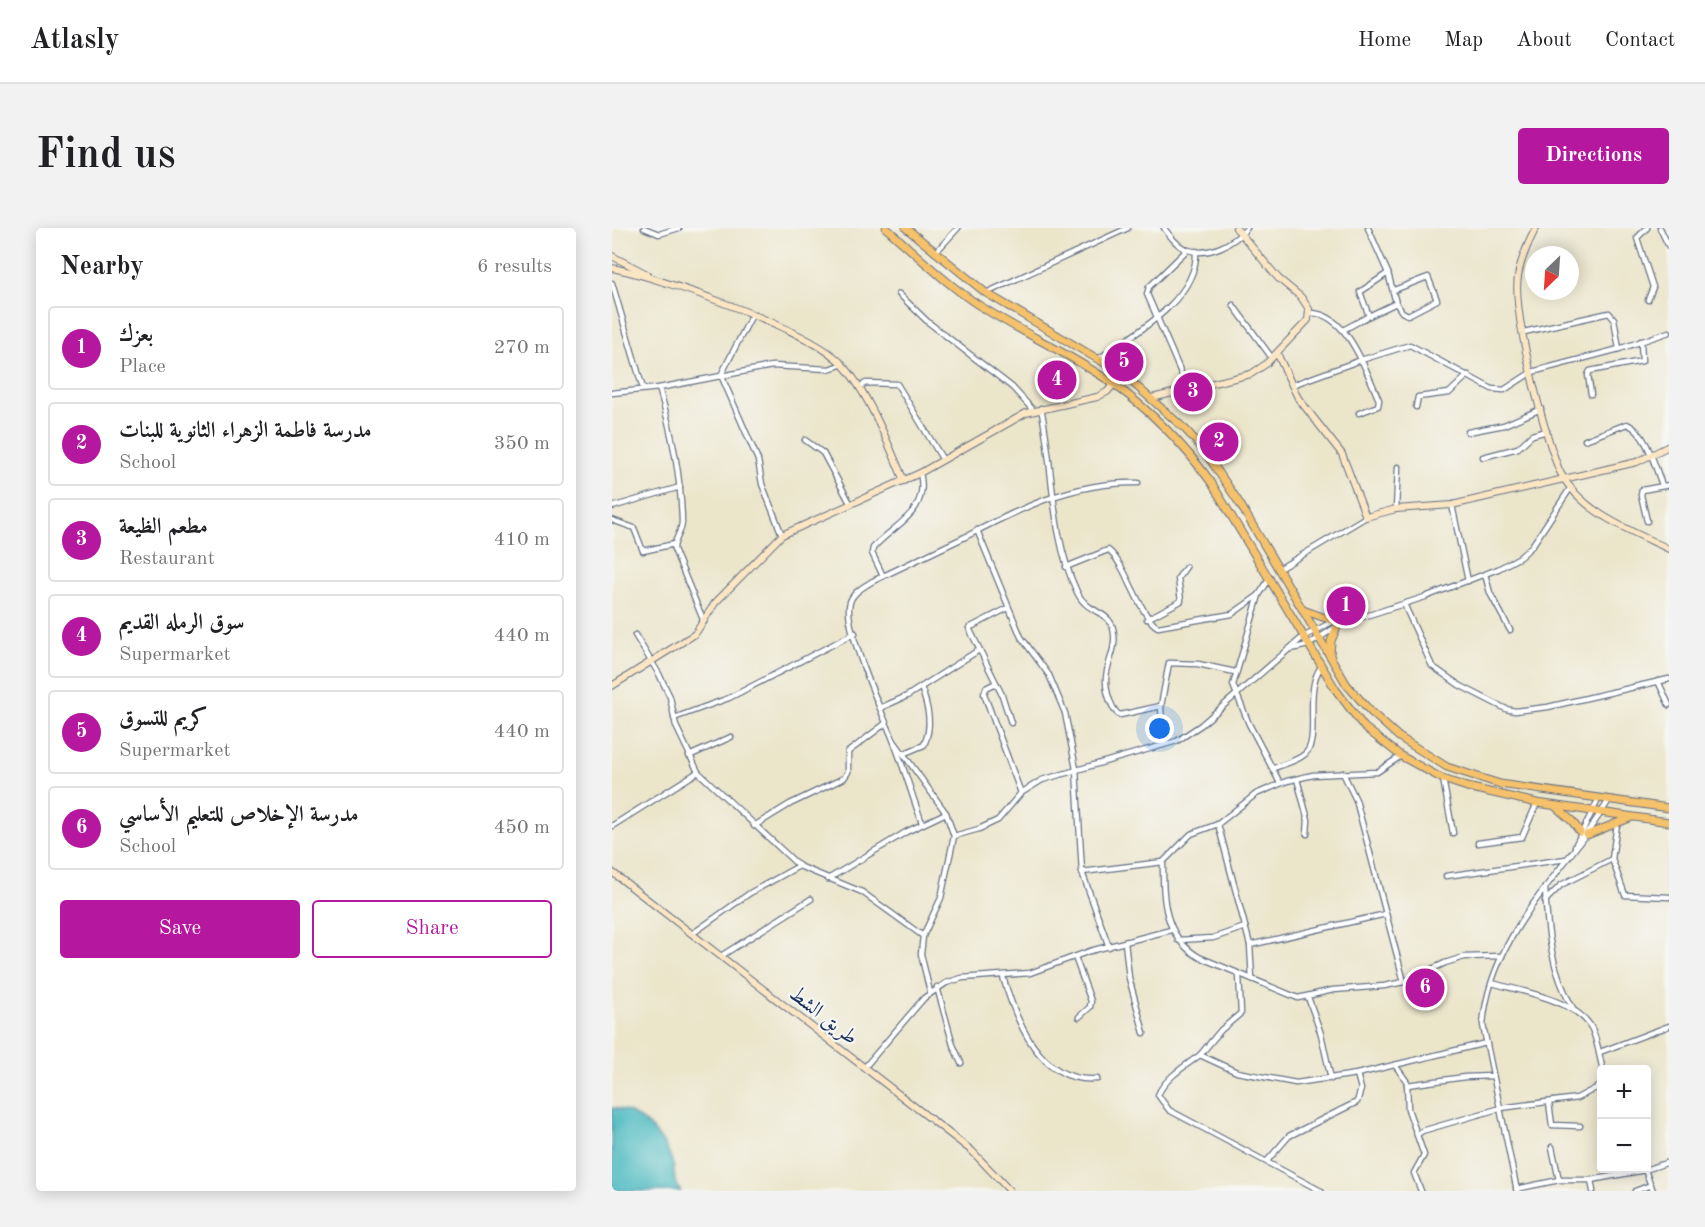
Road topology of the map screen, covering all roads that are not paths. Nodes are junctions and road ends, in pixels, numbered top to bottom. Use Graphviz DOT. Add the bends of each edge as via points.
graph roads {
  1 [pos="644,228"];
  2 [pos="679,228"];
  3 [pos="886,228"];
  4 [pos="906,228"];
  5 [pos="958,228"];
  6 [pos="1128,228"];
  7 [pos="1164,228"];
  8 [pos="1236,228"];
  9 [pos="1246,228"];
  10 [pos="1368,228"];
  11 [pos="1536,228"];
  12 [pos="1647,228"];
  13 [pos="1660,228"];
  14 [pos="1241,235"];
  15 [pos="1669,247"];
  16 [pos="1187,250"];
  17 [pos="1197,251"];
  18 [pos="935,253"];
  19 [pos="612,256"];
  20 [pos="612,268"];
  21 [pos="1388,273"];
  22 [pos="658,280"];
  23 [pos="612,283"];
  24 [pos="1394,290"];
  25 [pos="986,293"];
  26 [pos="899,294"];
  27 [pos="1648,300"];
  28 [pos="1396,303"];
  29 [pos="1233,305"];
  30 [pos="1310,313"];
  31 [pos="752,315"];
  32 [pos="1369,316"];
  33 [pos="1159,318"];
  34 [pos="1343,330"];
  35 [pos="1524,332"];
  36 [pos="1669,332"];
  37 [pos="1641,342"];
  38 [pos="1619,349"];
  39 [pos="1274,356"];
  40 [pos="1098,359"];
  41 [pos="1361,360"];
  42 [pos="843,364"];
  43 [pos="1532,372"];
  44 [pos="1123,374"];
  45 [pos="721,375"];
  46 [pos="1468,375"];
  47 [pos="1114,385"];
  48 [pos="1292,385"];
  49 [pos="858,387"];
  50 [pos="659,388"];
  51 [pos="643,389"];
  52 [pos="1188,389"];
  53 [pos="612,393"];
  54 [pos="1591,394"];
  55 [pos="1152,398"];
  56 [pos="1416,407"];
  57 [pos="1041,408"];
  58 [pos="1541,409"];
  59 [pos="1033,410"];
  60 [pos="1359,413"];
  61 [pos="1547,431"];
  62 [pos="1468,432"];
  63 [pos="805,440"];
  64 [pos="1585,440"];
  65 [pos="1669,446"];
  66 [pos="1652,456"];
  67 [pos="1483,457"];
  68 [pos="943,460"];
  69 [pos="1398,467"];
  70 [pos="920,473"];
  71 [pos="1564,479"];
  72 [pos="904,481"];
  73 [pos="1138,483"];
  74 [pos="1669,484"];
  75 [pos="1662,485"];
  76 [pos="680,487"];
  77 [pos="1571,488"];
  78 [pos="1053,496"];
  79 [pos="850,503"];
  80 [pos="1452,506"];
  81 [pos="612,507"];
  82 [pos="1396,509"];
  83 [pos="1366,517"];
  84 [pos="612,520"];
  85 [pos="1647,521"];
  86 [pos="977,530"];
  87 [pos="782,535"];
  88 [pos="674,544"];
  89 [pos="1669,549"];
  90 [pos="1066,567"];
  91 [pos="1185,567"];
  92 [pos="1279,569"];
  93 [pos="1485,574"];
  94 [pos="883,576"];
  95 [pos="1270,578"];
  96 [pos="1468,580"];
  97 [pos="1258,595"];
  98 [pos="1404,604"];
  99 [pos="1008,608"];
  100 [pos="1303,610"];
  101 [pos="1147,619"];
  102 [pos="704,622"];
  103 [pos="1335,624"];
  104 [pos="1510,630"];
  105 [pos="1314,631"];
  106 [pos="855,633"];
  107 [pos="635,635"];
  108 [pos="1303,637"];
  109 [pos="1319,638"];
  110 [pos="1308,645"];
  111 [pos="1291,649"];
  112 [pos="979,650"];
  113 [pos="1330,657"];
  114 [pos="652,660"];
  115 [pos="1321,667"];
  116 [pos="1235,672"];
  117 [pos="1669,679"];
  118 [pos="1658,681"];
  119 [pos="996,683"];
  120 [pos="612,686"];
  121 [pos="921,687"];
  122 [pos="1237,695"];
  123 [pos="1669,705"];
  124 [pos="1161,706"];
  125 [pos="880,708"];
  126 [pos="675,718"];
  127 [pos="886,723"];
  128 [pos="1011,723"];
  129 [pos="731,737"];
  130 [pos="893,739"];
  131 [pos="1163,745"];
  132 [pos="905,753"];
  133 [pos="689,756"];
  134 [pos="1401,756"];
  135 [pos="1274,768"];
  136 [pos="1076,770"];
  137 [pos="698,772"];
  138 [pos="1343,772"];
  139 [pos="1297,779"];
  140 [pos="1443,779"];
  141 [pos="1280,783"];
  142 [pos="1021,794"];
  143 [pos="1599,798"];
  144 [pos="1609,800"];
  145 [pos="1537,802"];
  146 [pos="1551,804"];
  147 [pos="1669,808"];
  148 [pos="1593,811"];
  149 [pos="1602,812"];
  150 [pos="946,813"];
  151 [pos="1632,817"];
  152 [pos="1669,822"];
  153 [pos="922,823"];
  154 [pos="1218,824"];
  155 [pos="1617,824"];
  156 [pos="612,826"];
  157 [pos="754,826"];
  158 [pos="1454,833"];
  159 [pos="1307,834"];
  160 [pos="1583,834"];
  161 [pos="954,836"];
  162 [pos="1478,843"];
  163 [pos="1566,859"];
  164 [pos="1612,859"];
  165 [pos="1163,862"];
  166 [pos="799,866"];
  167 [pos="612,872"];
  168 [pos="1082,872"];
  169 [pos="1446,876"];
  170 [pos="828,879"];
  171 [pos="1545,887"];
  172 [pos="1669,897"];
  173 [pos="811,899"];
  174 [pos="1545,901"];
  175 [pos="1386,914"];
  176 [pos="1245,927"];
  177 [pos="1171,930"];
  178 [pos="692,934"];
  179 [pos="923,936"];
  180 [pos="1178,940"];
  181 [pos="1125,942"];
  182 [pos="1250,945"];
  183 [pos="1109,946"];
  184 [pos="721,956"];
  185 [pos="1502,956"];
  186 [pos="1075,957"];
  187 [pos="1239,975"];
  188 [pos="1003,977"];
  189 [pos="1252,979"];
  190 [pos="1404,982"];
  191 [pos="1492,983"];
  192 [pos="937,987"];
  193 [pos="930,992"];
  194 [pos="1308,997"];
  195 [pos="1574,1010"];
  196 [pos="1079,1017"];
  197 [pos="1669,1026"];
  198 [pos="1144,1033"];
  199 [pos="1486,1043"];
  200 [pos="1600,1052"];
  201 [pos="1200,1055"];
  202 [pos="961,1063"];
  203 [pos="1395,1065"];
  204 [pos="1602,1065"];
  205 [pos="864,1068"];
  206 [pos="1357,1074"];
  207 [pos="1493,1076"];
  208 [pos="1096,1079"];
  209 [pos="1331,1079"];
  210 [pos="1407,1085"];
  211 [pos="1597,1088"];
  212 [pos="1550,1103"];
  213 [pos="1501,1108"];
  214 [pos="1580,1126"];
  215 [pos="1416,1135"];
  216 [pos="1552,1147"];
  217 [pos="1267,1161"];
  218 [pos="1669,1162"];
  219 [pos="1651,1168"];
  220 [pos="1614,1173"];
  221 [pos="1630,1173"];
  222 [pos="1647,1173"];
  223 [pos="1614,1176"];
  224 [pos="1559,1180"];
  225 [pos="1591,1180"];
  226 [pos="1652,1188"];
  227 [pos="1516,1190"];
  228 [pos="1010,1191"];
  229 [pos="1321,1191"];
  230 [pos="1421,1191"];
  231 [pos="1593,1191"];
  232 [pos="1635,1191"];
  1 -- 2 [label="street" via="659,234"];
  3 -- 47 [label="main road" via="976,303"];
  4 -- 18 [label="main road"];
  5 -- 18 [label="street"];
  6 -- 25 [label="street"];
  7 -- 16 [label="street"];
  8 -- 14 [label="street"];
  9 -- 14 [label="street"];
  10 -- 21 [label="street"];
  11 -- 35 [label="street" via="1518,278"];
  12 -- 27 [label="street" via="1637,238 1653,287"];
  13 -- 15 [label="street"];
  14 -- 17 [label="street" via="1229,244"];
  14 -- 30 [label="street" via="1278,278 1301,297"];
  16 -- 17 [label="street"];
  16 -- 33 [label="street" via="1147,290"];
  17 -- 33 [label="street" via="1194,275"];
  18 -- 25 [label="main road"];
  19 -- 22 [label="street"];
  20 -- 22 [label="street"];
  21 -- 24 [label="street"];
  21 -- 32 [label="street" via="1360,292"];
  22 -- 31 [label="street"];
  23 -- 51 [label="street"];
  24 -- 28 [label="street"];
  24 -- 28 [label="street" via="1428,277 1437,300 1408,315"];
  25 -- 40 [label="main road"];
  26 -- 59 [label="street" via="928,322 1012,387"];
  28 -- 32 [label="street"];
  29 -- 39 [label="street"];
  30 -- 34 [label="street" via="1330,316"];
  30 -- 39 [label="street"];
  31 -- 42 [label="street" via="812,342"];
  31 -- 45 [label="street"];
  32 -- 34 [label="street"];
  33 -- 40 [label="street"];
  33 -- 52 [label="street"];
  34 -- 41 [label="street"];
  35 -- 38 [label="street" via="1609,313 1614,319"];
  35 -- 43 [label="street"];
  36 -- 37 [label="street"];
  37 -- 38 [label="street"];
  37 -- 54 [label="street" via="1641,361 1590,371"];
  38 -- 43 [label="street"];
  39 -- 48 [label="street"];
  39 -- 52 [label="street" via="1246,376"];
  40 -- 44 [label="main road"];
  41 -- 46 [label="street" via="1410,345"];
  41 -- 48 [label="street"];
  41 -- 60 [label="street" via="1380,400 1378,406"];
  42 -- 45 [label="street" via="829,369 772,366"];
  42 -- 49 [label="street"];
  43 -- 46 [label="street" via="1498,391"];
  43 -- 58 [label="street"];
  44 -- 47 [label="street"];
  44 -- 55 [label="main road"];
  45 -- 50 [label="street"];
  45 -- 87 [label="street" via="758,460 760,479"];
  46 -- 56 [label="street" via="1449,393 1418,397"];
  47 -- 57 [label="street" via="1084,401"];
  47 -- 95 [label="main road" via="1194,458"];
  48 -- 83 [label="street" via="1308,413 1342,454"];
  49 -- 68 [label="street" via="866,383 897,384"];
  49 -- 72 [label="street"];
  50 -- 51 [label="street"];
  50 -- 76 [label="street" via="674,442"];
  51 -- 53 [label="street"];
  52 -- 55 [label="street"];
  55 -- 92 [label="main road" via="1203,449"];
  57 -- 59 [label="street"];
  57 -- 78 [label="street"];
  58 -- 61 [label="street"];
  58 -- 62 [label="street" via="1504,425"];
  59 -- 68 [label="street"];
  61 -- 67 [label="street" via="1532,435 1518,448"];
  61 -- 71 [label="street"];
  63 -- 79 [label="street" via="823,453"];
  64 -- 66 [label="street" via="1627,424"];
  65 -- 66 [label="street"];
  66 -- 71 [label="street"];
  66 -- 75 [label="street"];
  68 -- 70 [label="street"];
  69 -- 82 [label="street"];
  70 -- 72 [label="street"];
  70 -- 94 [label="street" via="922,493 914,508 903,524 873,548"];
  71 -- 77 [label="street"];
  71 -- 80 [label="street"];
  72 -- 79 [label="street"];
  73 -- 78 [label="street" via="1118,482"];
  74 -- 75 [label="street"];
  75 -- 85 [label="street" via="1641,492"];
  76 -- 81 [label="street"];
  76 -- 88 [label="street" via="682,525"];
  77 -- 89 [label="street" via="1603,516"];
  77 -- 93 [label="street" via="1533,546"];
  78 -- 86 [label="street" via="994,519"];
  78 -- 90 [label="street"];
  79 -- 87 [label="street"];
  80 -- 82 [label="street"];
  80 -- 96 [label="street"];
  82 -- 83 [label="street"];
  83 -- 92 [label="street"];
  84 -- 88 [label="street" via="634,528 643,551"];
  86 -- 94 [label="street"];
  86 -- 99 [label="street"];
  87 -- 102 [label="street" via="719,599"];
  88 -- 102 [label="street"];
  90 -- 101 [label="street" via="1108,549 1141,601"];
  90 -- 124 [label="street" via="1080,600 1087,608 1109,618 1113,626 1115,640 1106,684 1114,710 1120,715"];
  91 -- 101 [label="street" via="1178,582 1181,601"];
  92 -- 100 [label="main road"];
  93 -- 96 [label="street"];
  93 -- 104 [label="street" via="1490,593"];
  94 -- 106 [label="street" via="855,594 850,603"];
  95 -- 97 [label="street"];
  95 -- 108 [label="main road"];
  96 -- 98 [label="street"];
  97 -- 101 [label="street" via="1232,614 1219,617 1158,627"];
  97 -- 116 [label="street"];
  98 -- 103 [label="street"];
  98 -- 118 [label="street" via="1432,666 1506,709 1548,707"];
  99 -- 112 [label="street" via="969,628"];
  99 -- 136 [label="street" via="1028,650 1056,689"];
  100 -- 103 [label="main road"];
  100 -- 105 [label="main road"];
  102 -- 114 [label="street" via="695,634"];
  103 -- 105 [label="street"];
  103 -- 109 [label="street"];
  103 -- 113 [label="main road"];
  105 -- 108 [label="street"];
  105 -- 109 [label="main road"];
  106 -- 125 [label="street"];
  106 -- 126 [label="street" via="729,698"];
  107 -- 114 [label="street"];
  108 -- 110 [label="main road"];
  108 -- 111 [label="street"];
  109 -- 110 [label="street"];
  109 -- 113 [label="main road"];
  110 -- 111 [label="street"];
  110 -- 115 [label="main road"];
  111 -- 122 [label="street"];
  112 -- 119 [label="street"];
  112 -- 121 [label="street"];
  113 -- 143 [label="main road" via="1347,685 1371,712 1398,737 1447,767 1500,784"];
  114 -- 120 [label="street"];
  114 -- 126 [label="street"];
  115 -- 134 [label="main road" via="1364,727"];
  115 -- 135 [label="street" via="1313,680 1309,748 1298,759"];
  116 -- 122 [label="street" via="1233,685"];
  116 -- 124 [label="street" via="1169,663"];
  117 -- 118 [label="street"];
  118 -- 123 [label="street"];
  119 -- 128 [label="street"];
  119 -- 142 [label="street" via="986,688 984,694"];
  121 -- 125 [label="street"];
  121 -- 132 [label="street" via="929,716 928,737 924,745"];
  122 -- 131 [label="street" via="1188,734"];
  122 -- 135 [label="street"];
  124 -- 131 [label="street"];
  125 -- 127 [label="street"];
  126 -- 133 [label="street"];
  127 -- 130 [label="street"];
  127 -- 157 [label="street" via="848,752 848,772 844,778"];
  129 -- 133 [label="street"];
  130 -- 132 [label="street"];
  130 -- 153 [label="street"];
  131 -- 136 [label="street"];
  132 -- 150 [label="street"];
  133 -- 137 [label="street"];
  134 -- 138 [label="street" via="1377,772"];
  134 -- 140 [label="main road"];
  135 -- 141 [label="street"];
  136 -- 142 [label="street" via="1042,780"];
  136 -- 168 [label="street"];
  137 -- 156 [label="street"];
  137 -- 157 [label="street"];
  138 -- 139 [label="street"];
  138 -- 175 [label="street" via="1356,800"];
  139 -- 141 [label="street"];
  139 -- 159 [label="street" via="1308,820"];
  140 -- 145 [label="main road"];
  140 -- 158 [label="street"];
  141 -- 154 [label="street" via="1248,799"];
  142 -- 161 [label="street" via="998,820"];
  143 -- 144 [label="main road"];
  143 -- 148 [label="street"];
  144 -- 147 [label="main road"];
  144 -- 149 [label="street"];
  145 -- 146 [label="main road"];
  145 -- 162 [label="street" via="1521,837"];
  146 -- 148 [label="main road"];
  146 -- 160 [label="main road"];
  148 -- 149 [label="main road"];
  148 -- 160 [label="street"];
  149 -- 151 [label="main road"];
  149 -- 160 [label="street"];
  150 -- 153 [label="street"];
  150 -- 161 [label="street"];
  151 -- 152 [label="main road"];
  151 -- 155 [label="main road"];
  153 -- 170 [label="street"];
  154 -- 165 [label="street" via="1191,834"];
  154 -- 176 [label="street"];
  155 -- 160 [label="main road"];
  155 -- 164 [label="street"];
  157 -- 166 [label="street"];
  160 -- 163 [label="street"];
  161 -- 179 [label="street" via="941,898"];
  163 -- 169 [label="street"];
  163 -- 171 [label="street"];
  164 -- 172 [label="street" via="1625,895"];
  164 -- 174 [label="street" via="1561,885"];
  165 -- 168 [label="street"];
  165 -- 177 [label="street" via="1163,891"];
  166 -- 170 [label="street"];
  166 -- 178 [label="street"];
  167 -- 178 [label="street, طريق الشط"];
  168 -- 183 [label="street"];
  170 -- 179 [label="street" via="862,892"];
  171 -- 174 [label="street"];
  171 -- 185 [label="street"];
  173 -- 184 [label="street"];
  174 -- 195 [label="street" via="1555,969"];
  175 -- 182 [label="street"];
  175 -- 190 [label="street"];
  176 -- 180 [label="street" via="1224,936"];
  176 -- 182 [label="street"];
  177 -- 180 [label="street"];
  177 -- 181 [label="street"];
  178 -- 184 [label="street, طريق الشط"];
  179 -- 193 [label="street" via="921,954"];
  180 -- 187 [label="street" via="1190,951"];
  181 -- 183 [label="street"];
  181 -- 198 [label="street"];
  182 -- 189 [label="street"];
  183 -- 186 [label="street"];
  184 -- 205 [label="street, طريق الشط"];
  185 -- 190 [label="street" via="1464,957"];
  185 -- 191 [label="street"];
  186 -- 188 [label="street" via="1044,970"];
  186 -- 196 [label="street" via="1091,1001"];
  187 -- 189 [label="street"];
  187 -- 201 [label="street" via="1241,1013"];
  188 -- 192 [label="street" via="962,978"];
  188 -- 208 [label="street" via="1018,1021 1041,1055 1074,1078"];
  189 -- 194 [label="street" via="1288,995"];
  190 -- 194 [label="street" via="1333,990"];
  191 -- 195 [label="street"];
  191 -- 199 [label="street" via="1484,1012"];
  192 -- 193 [label="street"];
  192 -- 202 [label="street"];
  193 -- 205 [label="street"];
  194 -- 209 [label="street"];
  195 -- 200 [label="street" via="1592,1029"];
  197 -- 200 [label="street"];
  199 -- 203 [label="street"];
  199 -- 207 [label="street"];
  200 -- 204 [label="street"];
  201 -- 209 [label="street" via="1237,1072 1279,1082"];
  201 -- 217 [label="street" via="1160,1090 1160,1101 1194,1125"];
  203 -- 206 [label="street"];
  203 -- 210 [label="street"];
  205 -- 228 [label="street, طريق الشط" via="972,1151"];
  206 -- 209 [label="street"];
  206 -- 217 [label="street" via="1361,1089 1357,1102 1289,1136"];
  207 -- 210 [label="street"];
  207 -- 213 [label="street"];
  210 -- 215 [label="street" via="1408,1109"];
  211 -- 212 [label="street" via="1577,1098"];
  212 -- 213 [label="street"];
  212 -- 214 [label="street" via="1552,1125"];
  213 -- 215 [label="street" via="1428,1128"];
  213 -- 227 [label="street"];
  215 -- 230 [label="street" via="1424,1152 1414,1170"];
  216 -- 224 [label="street"];
  217 -- 229 [label="street"];
  218 -- 219 [label="street"];
  220 -- 223 [label="street"];
  221 -- 223 [label="street"];
  222 -- 226 [label="street"];
  223 -- 225 [label="street"];
  224 -- 225 [label="street"];
  224 -- 227 [label="street"];
  225 -- 231 [label="street"];
  226 -- 232 [label="street"];
}
